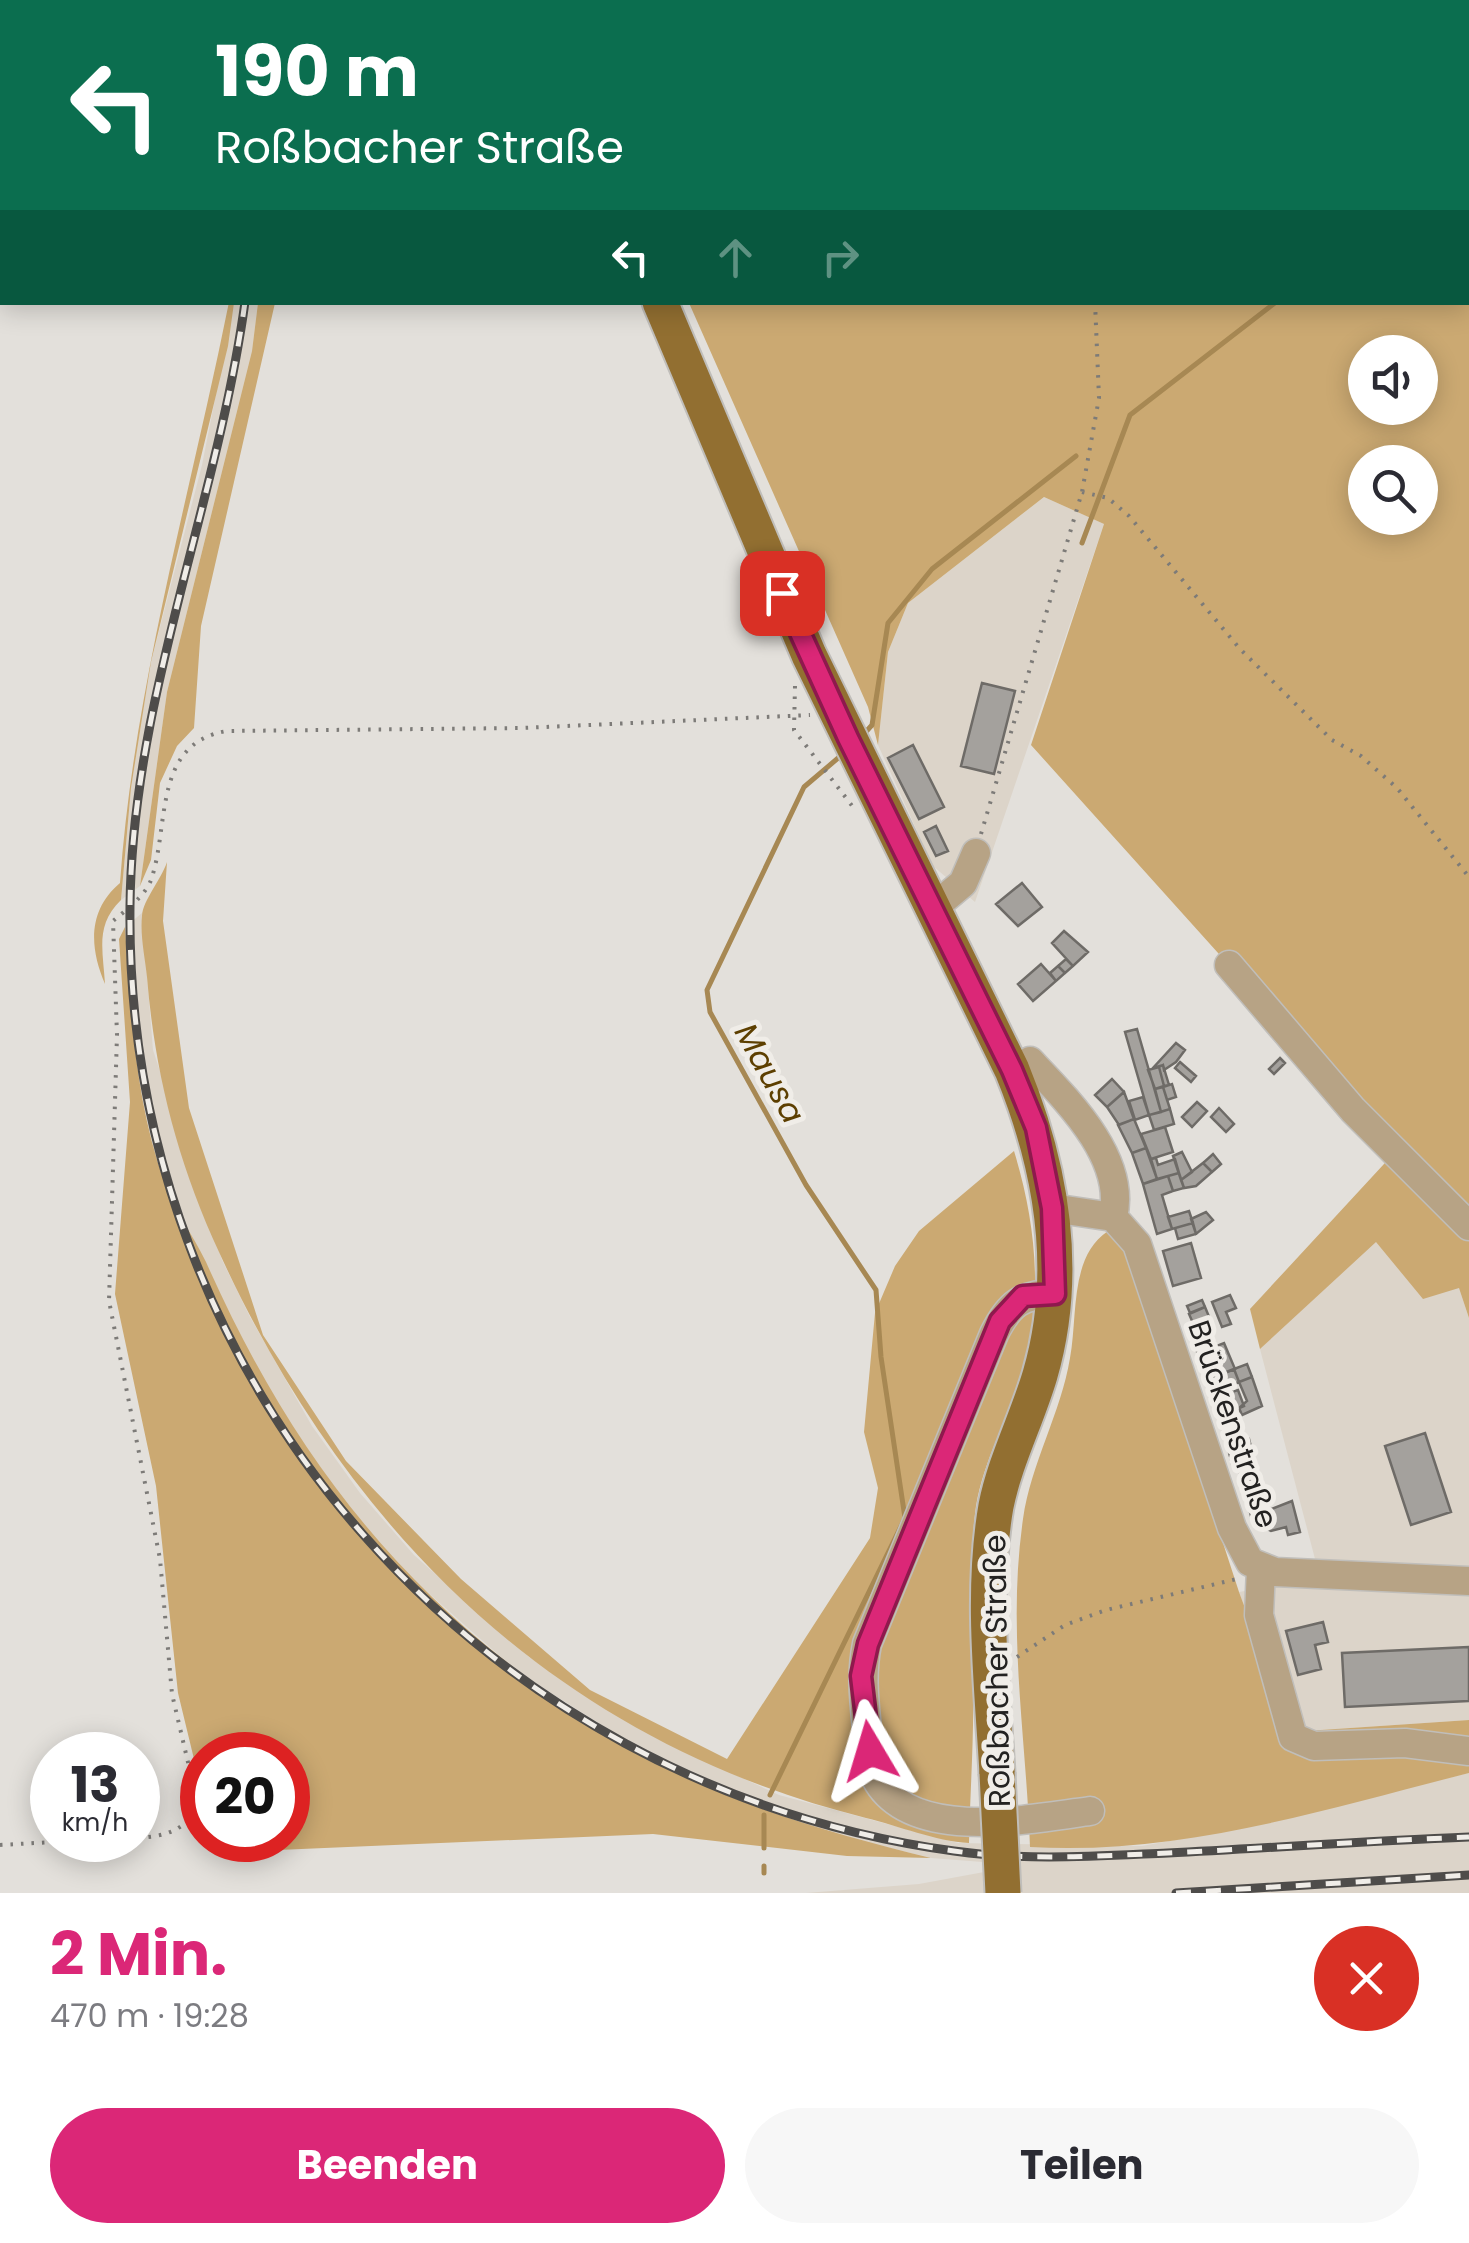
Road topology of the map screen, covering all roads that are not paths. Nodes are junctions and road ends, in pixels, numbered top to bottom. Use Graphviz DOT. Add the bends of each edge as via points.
graph roads {
  1 [pos="661,305"];
  2 [pos="976,853"];
  3 [pos="932,909"];
  4 [pos="1229,964"];
  5 [pos="1030,1062"];
  6 [pos="1052,1208"];
  7 [pos="1113,1217"];
  8 [pos="1469,1226"];
  9 [pos="1055,1294"];
  10 [pos="1261,1568"];
  11 [pos="1469,1581"];
  12 [pos="1469,1751"];
  13 [pos="1090,1811"];
  14 [pos="1002,1893"];
  1 -- 3 [label="main road, Roßbacher Straße" via="846,734"];
  2 -- 3 [label="street" via="963,883"];
  3 -- 6 [label="main road, Roßbacher Straße" via="1036,1128"];
  4 -- 8 [label="street" via="1352,1110"];
  5 -- 7 [label="street" via="1103,1154 1118,1196"];
  6 -- 7 [label="street"];
  6 -- 9 [label="main road, Roßbacher Straße"];
  7 -- 10 [label="street, Brückenstraße" via="1142,1257 1241,1550"];
  9 -- 13 [label="street" via="1014,1302 994,1334 874,1626 861,1676 876,1780 894,1800 950,1821"];
  9 -- 14 [label="main road, Roßbacher Straße, bridge" via="1039,1379 996,1505 990,1598"];
  10 -- 11 [label="street, Brückenstraße"];
  10 -- 12 [label="street" via="1259,1616 1293,1737 1314,1746 1405,1743"];
}
